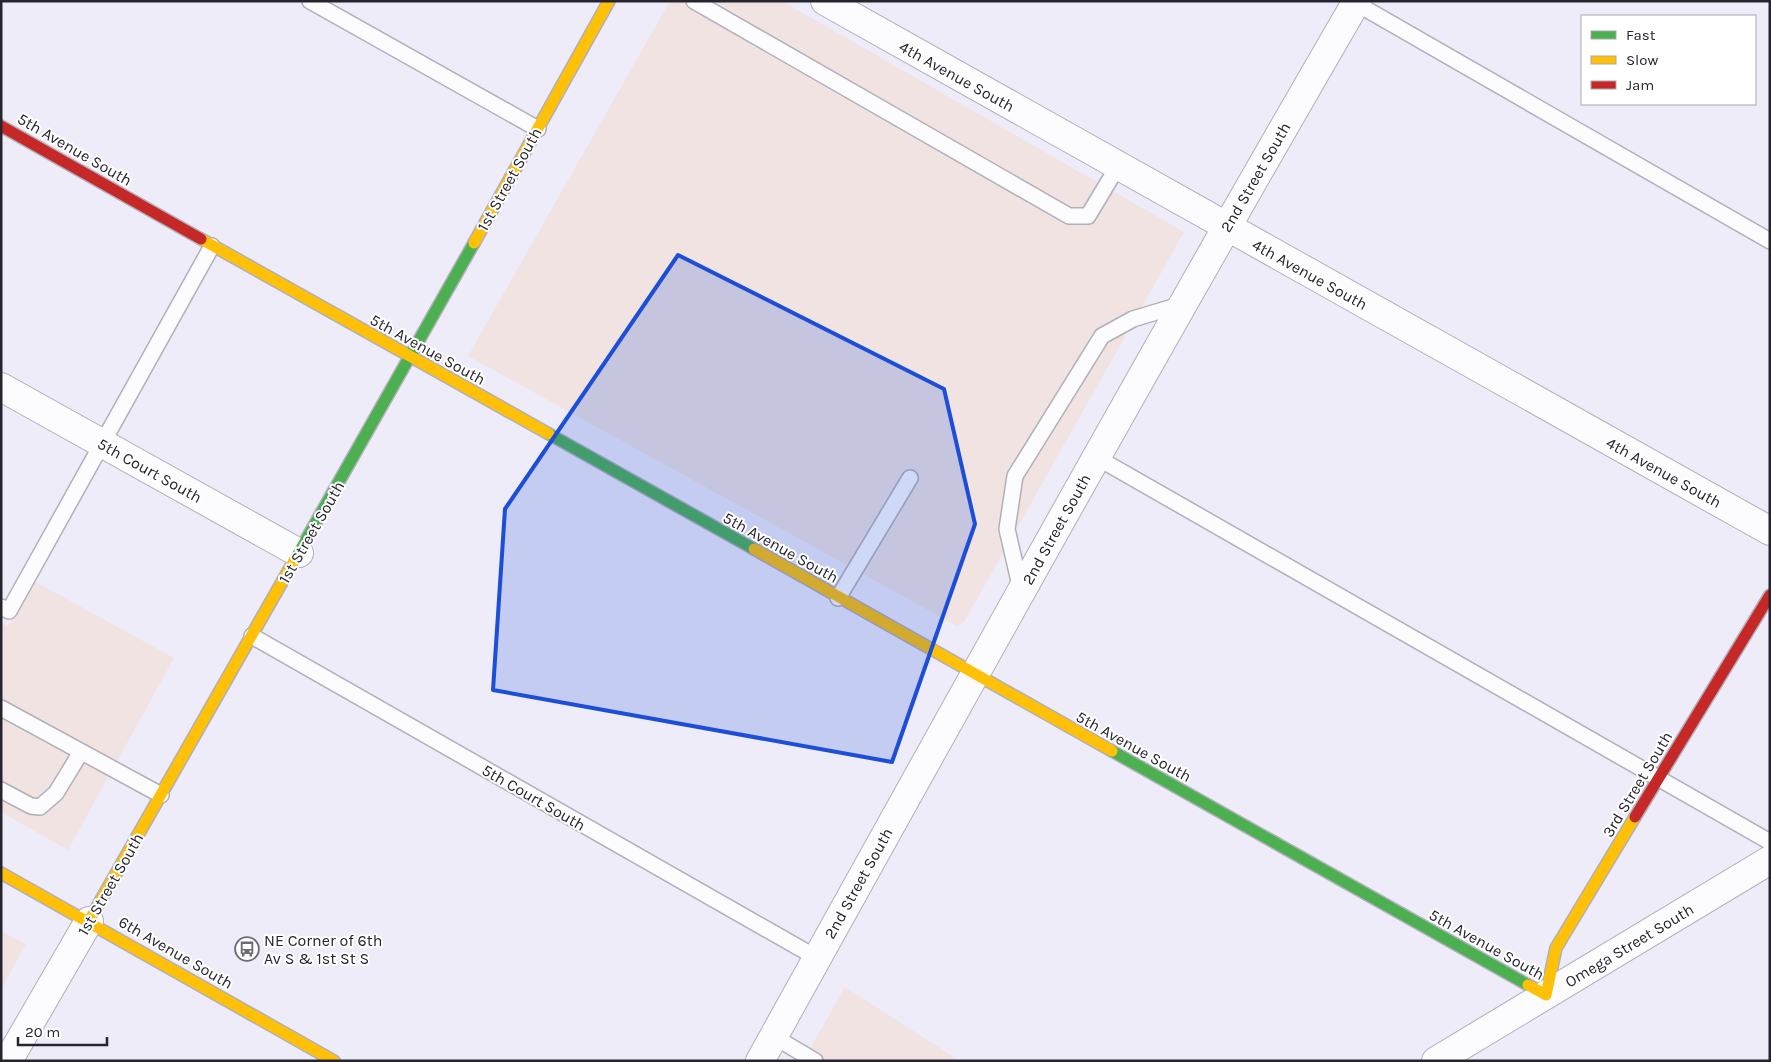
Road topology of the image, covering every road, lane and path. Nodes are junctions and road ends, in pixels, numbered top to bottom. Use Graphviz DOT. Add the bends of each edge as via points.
graph roads {
  1 [pos="310,1"];
  2 [pos="609,1"];
  3 [pos="694,1"];
  4 [pos="825,1"];
  5 [pos="1355,2"];
  6 [pos="1,126"];
  7 [pos="538,129"];
  8 [pos="1118,166"];
  9 [pos="1226,227"];
  10 [pos="1770,240"];
  11 [pos="212,246"];
  12 [pos="1183,304"];
  13 [pos="411,357"];
  14 [pos="1,387"];
  15 [pos="103,444"];
  16 [pos="1096,457"];
  17 [pos="910,478"];
  18 [pos="1770,531"];
  19 [pos="299,553"];
  20 [pos="1021,591"];
  21 [pos="1770,595"];
  22 [pos="838,598"];
  23 [pos="1,606"];
  24 [pos="252,636"];
  25 [pos="974,675"];
  26 [pos="1,708"];
  27 [pos="81,752"];
  28 [pos="1660,779"];
  29 [pos="1,790"];
  30 [pos="161,795"];
  31 [pos="1770,842"];
  32 [pos="1770,860"];
  33 [pos="1,872"];
  34 [pos="89,921"];
  35 [pos="817,958"];
  36 [pos="1546,995"];
  37 [pos="774,1036"];
  38 [pos="8,1061"];
  39 [pos="334,1061"];
  40 [pos="760,1061"];
  41 [pos="815,1061"];
  42 [pos="1436,1061"];
  1 -- 7 [label="lane"];
  2 -- 7 [label="street, 1st Street South"];
  3 -- 8 [label="lane" via="1069,216 1088,216"];
  4 -- 8 [label="street, 4th Avenue South"];
  5 -- 9 [label="street, 2nd Street South"];
  5 -- 10 [label="lane"];
  6 -- 11 [label="street, 5th Avenue South"];
  7 -- 13 [label="street, 1st Street South"];
  8 -- 9 [label="street, 4th Avenue South"];
  9 -- 12 [label="street, 2nd Street South"];
  9 -- 18 [label="street, 4th Avenue South"];
  11 -- 13 [label="street, 5th Avenue South"];
  11 -- 15 [label="lane"];
  12 -- 16 [label="street, 2nd Street South"];
  12 -- 20 [label="lane" via="1133,319 1102,336 1015,476 1007,529"];
  13 -- 19 [label="street, 1st Street South"];
  13 -- 22 [label="street, 5th Avenue South"];
  14 -- 15 [label="street, 5th Court South"];
  15 -- 19 [label="street, 5th Court South"];
  15 -- 23 [label="lane" via="9,610"];
  16 -- 20 [label="street, 2nd Street South"];
  16 -- 28 [label="lane"];
  17 -- 22 [label="lane"];
  19 -- 24 [label="street, 1st Street South"];
  20 -- 25 [label="street, 2nd Street South"];
  21 -- 28 [label="street, 3rd Street South"];
  22 -- 25 [label="street, 5th Avenue South"];
  24 -- 30 [label="street, 1st Street South"];
  24 -- 35 [label="lane, 5th Court South"];
  25 -- 35 [label="street, 2nd Street South"];
  25 -- 36 [label="street, 5th Avenue South"];
  26 -- 27 [label="lane"];
  27 -- 29 [label="lane" via="56,793 40,807 31,806"];
  27 -- 30 [label="lane"];
  28 -- 31 [label="lane"];
  28 -- 36 [label="street, 3rd Street South" via="1556,948"];
  30 -- 34 [label="street, 1st Street South"];
  32 -- 36 [label="street, Omega Street South"];
  33 -- 34 [label="street, 6th Avenue South"];
  34 -- 38 [label="street, 1st Street South"];
  34 -- 39 [label="street, 6th Avenue South"];
  35 -- 37 [label="street, 2nd Street South"];
  36 -- 42 [label="street, Omega Street South"];
  37 -- 40 [label="street, 2nd Street South"];
  37 -- 41 [label="lane"];
}
